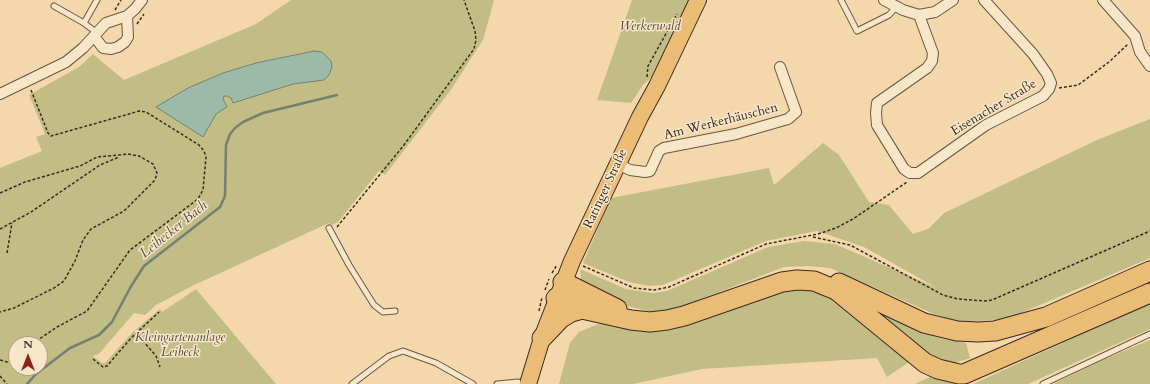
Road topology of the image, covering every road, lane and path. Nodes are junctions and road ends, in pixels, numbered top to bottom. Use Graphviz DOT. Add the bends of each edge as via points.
graph roads {
  1 [pos="98,0"];
  2 [pos="142,0"];
  3 [pos="464,0"];
  4 [pos="698,0"];
  5 [pos="841,0"];
  6 [pos="884,0"];
  7 [pos="953,0"];
  8 [pos="984,0"];
  9 [pos="1103,0"];
  10 [pos="54,6"];
  11 [pos="896,7"];
  12 [pos="919,15"];
  13 [pos="127,16"];
  14 [pos="84,24"];
  15 [pos="96,34"];
  16 [pos="1135,36"];
  17 [pos="1150,66"];
  18 [pos="780,67"];
  19 [pos="31,88"];
  20 [pos="1049,89"];
  21 [pos="0,94"];
  22 [pos="124,155"];
  23 [pos="618,164"];
  24 [pos="918,173"];
  25 [pos="0,193"];
  26 [pos="12,222"];
  27 [pos="0,229"];
  28 [pos="331,231"];
  29 [pos="1150,231"];
  30 [pos="810,236"];
  31 [pos="7,253"];
  32 [pos="572,261"];
  33 [pos="1150,271"];
  34 [pos="560,290"];
  35 [pos="1150,293"];
  36 [pos="582,309"];
  37 [pos="395,310"];
  38 [pos="0,312"];
  39 [pos="159,312"];
  40 [pos="136,333"];
  41 [pos="1150,334"];
  42 [pos="44,336"];
  43 [pos="542,338"];
  44 [pos="94,359"];
  45 [pos="160,367"];
  46 [pos="0,376"];
  47 [pos="524,383"];
  48 [pos="7,384"];
  49 [pos="352,384"];
  50 [pos="473,384"];
  51 [pos="497,384"];
  52 [pos="1043,384"];
  1 -- 14 [label="lane"];
  2 -- 13 [label="street"];
  3 -- 28 [label="path" via="475,30 474,49 404,145"];
  4 -- 23 [label="main road, Ratinger Straße"];
  5 -- 11 [label="lane" via="857,31 889,15"];
  6 -- 11 [label="street"];
  7 -- 12 [label="street" via="935,12"];
  8 -- 20 [label="street, Eisenacher Straße" via="1033,54 1051,83"];
  9 -- 16 [label="street"];
  10 -- 14 [label="lane"];
  11 -- 12 [label="street"];
  12 -- 24 [label="street" via="933,53 932,61 877,103 876,114 877,125 904,168 910,173"];
  13 -- 15 [label="street" via="106,23"];
  13 -- 15 [label="street" via="128,37 118,47 111,50 103,48"];
  14 -- 15 [label="lane"];
  15 -- 21 [label="street" via="66,62"];
  16 -- 17 [label="street" via="1140,52"];
  16 -- 20 [label="path" via="1109,62 1078,85"];
  18 -- 23 [label="street, Am Werkerhäuschen" via="796,112 788,119 736,134 664,148 659,151 650,170 645,172 630,170"];
  19 -- 42 [label="path" via="51,136 140,111 146,112 199,145 206,157 203,190 198,199 130,250 87,311"];
  20 -- 24 [label="street, Eisenacher Straße" via="1043,96 986,125"];
  22 -- 25 [label="path" via="94,158 80,166 25,182"];
  22 -- 26 [label="path" via="100,165"];
  22 -- 38 [label="path" via="139,156 153,164 157,173 155,180 124,211 91,229 83,240 71,271 64,281 14,308"];
  23 -- 32 [label="main road, Ratinger Straße"];
  24 -- 30 [label="path" via="853,220"];
  26 -- 27 [label="path"];
  26 -- 31 [label="path"];
  28 -- 37 [label="lane" via="374,305 383,312"];
  29 -- 30 [label="path" via="992,300 984,301 943,295 850,245"];
  30 -- 32 [label="path" via="766,244 669,287 654,290 634,288"];
  32 -- 34 [label="main road, Ratinger Straße"];
  33 -- 34 [label="highway" via="1046,317 995,331 978,332 957,331 924,323 823,277 798,275 773,279 675,314 651,317 618,310"];
  34 -- 36 [label="highway"];
  34 -- 43 [label="main road, Ratinger Straße"];
  35 -- 36 [label="highway" via="979,368 959,374 925,363 836,290 822,283 805,280 790,280 768,286 667,320 631,320"];
  36 -- 43 [label="highway" via="565,315"];
  39 -- 40 [label="path"];
  40 -- 44 [label="path" via="107,366 103,367"];
  40 -- 45 [label="path" via="156,356"];
  41 -- 52 [label="lane"];
  43 -- 47 [label="main road, Ratinger Straße"];
  46 -- 48 [label="path"];
  47 -- 51 [label="lane"];
  49 -- 50 [label="lane" via="389,356 403,350 436,363"];
}
